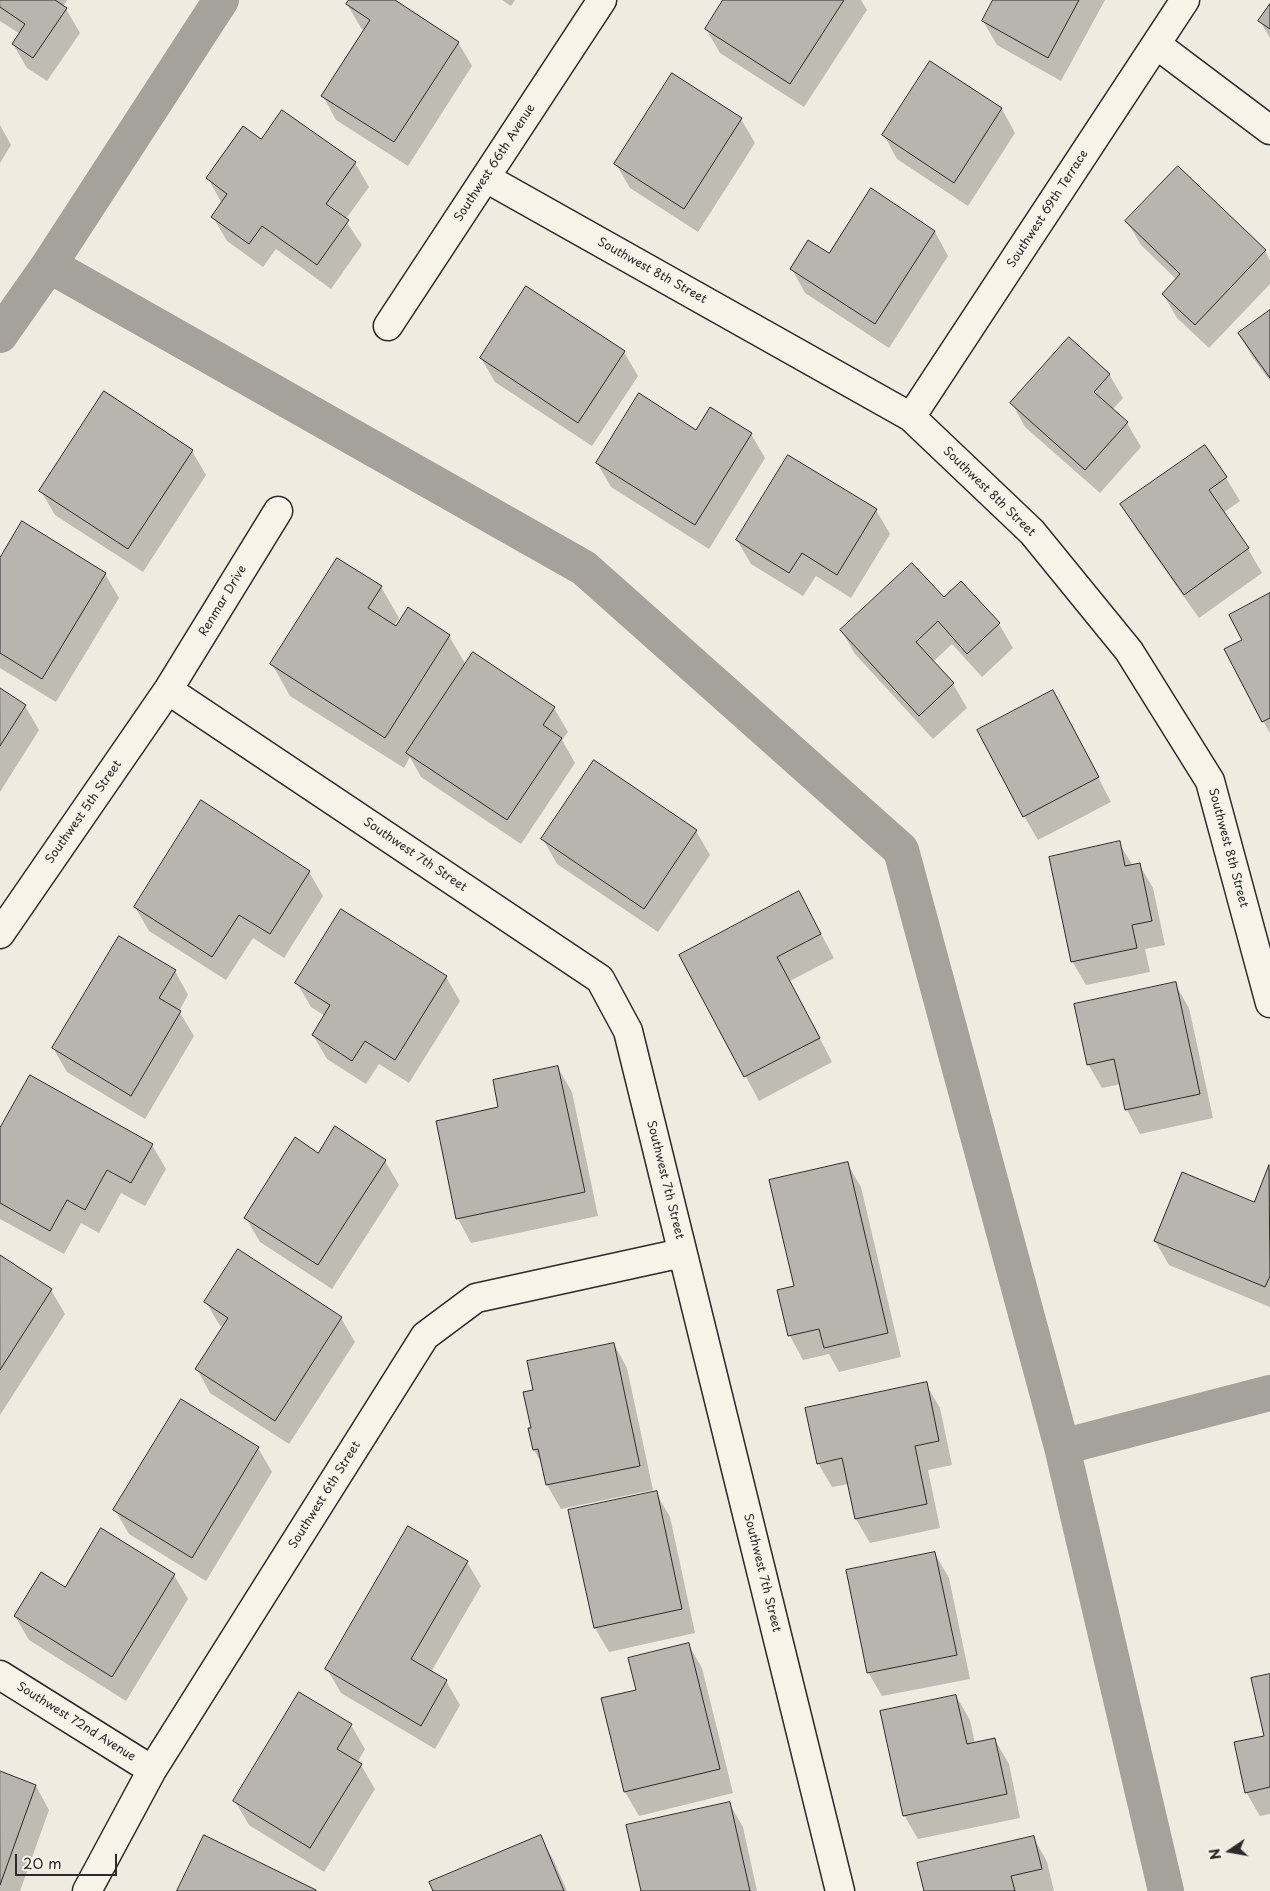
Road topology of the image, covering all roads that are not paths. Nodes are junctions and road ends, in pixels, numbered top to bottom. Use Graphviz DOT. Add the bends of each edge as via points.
graph roads {
  1 [pos="602,0"];
  2 [pos="1186,0"];
  3 [pos="1156,45"];
  4 [pos="1270,130"];
  5 [pos="486,178"];
  6 [pos="388,326"];
  7 [pos="910,417"];
  8 [pos="278,511"];
  9 [pos="168,690"];
  10 [pos="0,934"];
  11 [pos="1270,1003"];
  12 [pos="682,1253"];
  13 [pos="0,1675"];
  14 [pos="152,1770"];
  15 [pos="87,1891"];
  16 [pos="840,1891"];
  1 -- 5 [label="street, Southwest 66th Avenue"];
  2 -- 3 [label="street, Southwest 69th Terrace"];
  3 -- 4 [label="street"];
  3 -- 7 [label="street, Southwest 69th Terrace"];
  5 -- 6 [label="street, Southwest 66th Avenue"];
  5 -- 7 [label="street, Southwest 8th Street"];
  7 -- 11 [label="street, Southwest 8th Street" via="1032,532 1130,651 1210,781"];
  8 -- 9 [label="street, Renmar Drive"];
  9 -- 10 [label="street, Southwest 5th Street"];
  9 -- 12 [label="street, Southwest 7th Street" via="600,979 628,1030"];
  12 -- 14 [label="street, Southwest 6th Street" via="476,1298 425,1336"];
  12 -- 16 [label="street, Southwest 7th Street"];
  13 -- 14 [label="street, Southwest 72nd Avenue"];
  14 -- 15 [label="street, Southwest 6th Street"];
}
